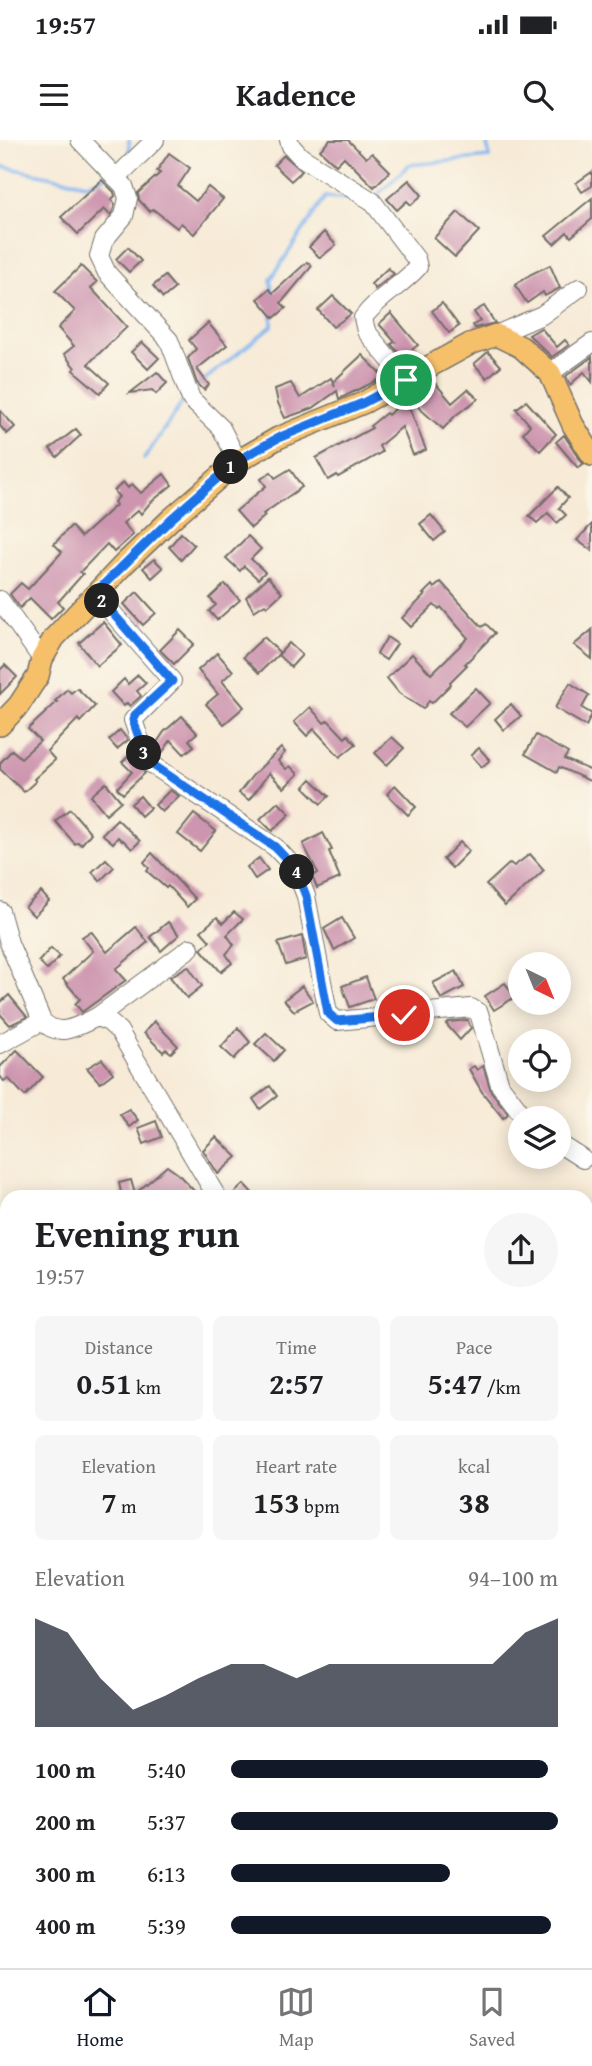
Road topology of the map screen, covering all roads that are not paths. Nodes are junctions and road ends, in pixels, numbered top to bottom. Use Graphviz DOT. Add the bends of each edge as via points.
graph roads {
  1 [pos="80,140"];
  2 [pos="155,140"];
  3 [pos="289,140"];
  4 [pos="116,178"];
  5 [pos="579,288"];
  6 [pos="496,335"];
  7 [pos="592,343"];
  8 [pos="550,373"];
  9 [pos="406,380"];
  10 [pos="592,455"];
  11 [pos="237,461"];
  12 [pos="95,593"];
  13 [pos="0,600"];
  14 [pos="42,659"];
  15 [pos="0,725"];
  16 [pos="0,911"];
  17 [pos="190,948"];
  18 [pos="97,1017"];
  19 [pos="42,1021"];
  20 [pos="0,1044"];
  21 [pos="516,1106"];
  22 [pos="571,1151"];
  23 [pos="583,1159"];
  24 [pos="214,1190"];
  1 -- 4 [label="street"];
  2 -- 4 [label="street"];
  3 -- 9 [label="street" via="301,157 372,201 416,260 418,267 410,276 363,318 366,331"];
  4 -- 11 [label="street" via="128,198 124,216 104,240 99,256 107,273 169,340 191,399 220,428"];
  5 -- 6 [label="street" via="542,315"];
  6 -- 8 [label="main road" via="521,347"];
  6 -- 9 [label="main road" via="470,344"];
  7 -- 8 [label="street"];
  8 -- 10 [label="main road"];
  9 -- 11 [label="main road"];
  11 -- 12 [label="main road"];
  12 -- 14 [label="main road" via="54,638"];
  12 -- 21 [label="street" via="172,681 133,720 146,758 275,847 295,868 306,896 328,1013 337,1021 475,1009 500,1085"];
  13 -- 14 [label="street"];
  14 -- 15 [label="main road" via="38,676"];
  16 -- 19 [label="street"];
  17 -- 18 [label="street"];
  18 -- 19 [label="street" via="59,1031"];
  18 -- 24 [label="street" via="119,1031"];
  19 -- 20 [label="street"];
  22 -- 23 [label="street"];
}
